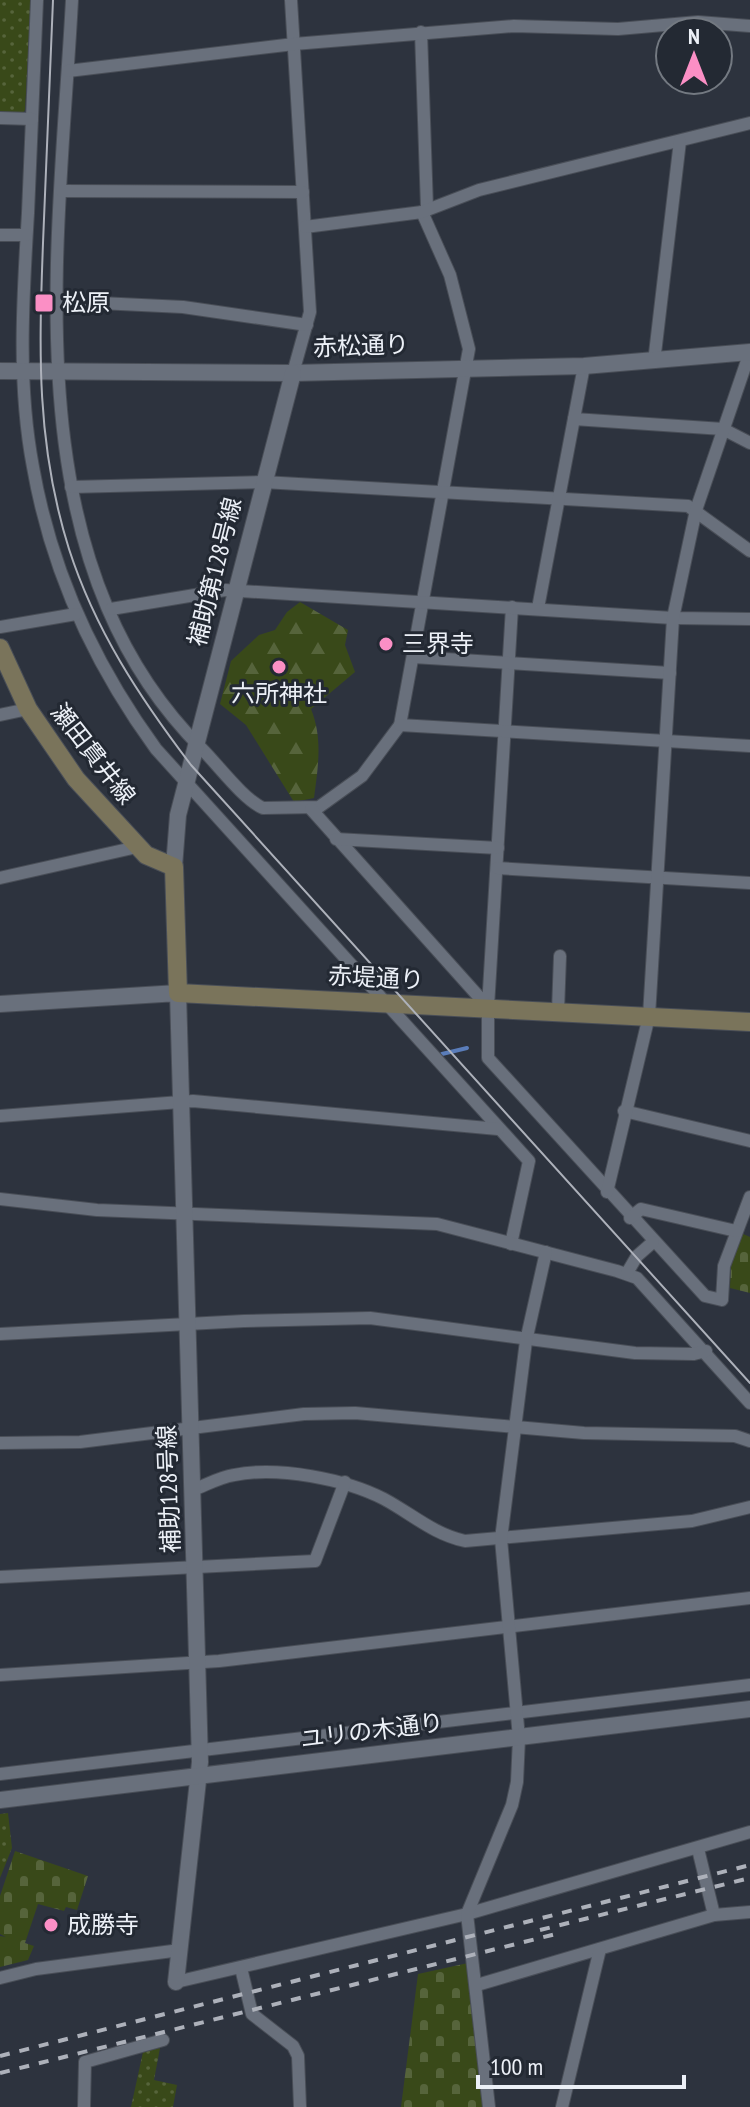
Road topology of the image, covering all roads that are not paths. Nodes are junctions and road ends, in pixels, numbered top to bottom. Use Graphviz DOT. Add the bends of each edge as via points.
graph roads {
  1 [pos="37,0"];
  2 [pos="72,0"];
  3 [pos="291,0"];
  4 [pos="750,26"];
  5 [pos="421,32"];
  6 [pos="294,44"];
  7 [pos="68,71"];
  8 [pos="0,118"];
  9 [pos="32,119"];
  10 [pos="750,123"];
  11 [pos="680,141"];
  12 [pos="62,191"];
  13 [pos="303,192"];
  14 [pos="424,210"];
  15 [pos="305,227"];
  16 [pos="0,235"];
  17 [pos="26,235"];
  18 [pos="58,301"];
  19 [pos="307,325"];
  20 [pos="750,352"];
  21 [pos="654,362"];
  22 [pos="584,366"];
  23 [pos="465,367"];
  24 [pos="0,371"];
  25 [pos="58,371"];
  26 [pos="23,372"];
  27 [pos="293,373"];
  28 [pos="574,419"];
  29 [pos="723,429"];
  30 [pos="750,443"];
  31 [pos="263,482"];
  32 [pos="71,487"];
  33 [pos="442,491"];
  34 [pos="557,499"];
  35 [pos="696,510"];
  36 [pos="750,551"];
  37 [pos="234,590"];
  38 [pos="422,602"];
  39 [pos="512,607"];
  40 [pos="538,608"];
  41 [pos="111,609"];
  42 [pos="76,614"];
  43 [pos="673,618"];
  44 [pos="750,619"];
  45 [pos="0,627"];
  46 [pos="0,648"];
  47 [pos="413,657"];
  48 [pos="509,663"];
  49 [pos="670,673"];
  50 [pos="28,709"];
  51 [pos="0,715"];
  52 [pos="400,725"];
  53 [pos="505,731"];
  54 [pos="666,741"];
  55 [pos="196,743"];
  56 [pos="750,746"];
  57 [pos="186,783"];
  58 [pos="311,809"];
  59 [pos="336,839"];
  60 [pos="137,847"];
  61 [pos="498,848"];
  62 [pos="174,867"];
  63 [pos="497,868"];
  64 [pos="0,878"];
  65 [pos="658,878"];
  66 [pos="750,883"];
  67 [pos="560,956"];
  68 [pos="178,993"];
  69 [pos="385,1003"];
  70 [pos="0,1004"];
  71 [pos="488,1007"];
  72 [pos="558,1011"];
  73 [pos="649,1016"];
  74 [pos="750,1022"];
  75 [pos="181,1103"];
  76 [pos="624,1111"];
  77 [pos="0,1116"];
  78 [pos="498,1129"];
  79 [pos="750,1141"];
  80 [pos="607,1192"];
  81 [pos="750,1197"];
  82 [pos="0,1199"];
  83 [pos="186,1213"];
  84 [pos="630,1218"];
  85 [pos="736,1231"];
  86 [pos="653,1242"];
  87 [pos="511,1244"];
  88 [pos="546,1252"];
  89 [pos="627,1273"];
  90 [pos="189,1326"];
  91 [pos="0,1334"];
  92 [pos="526,1341"];
  93 [pos="706,1351"];
  94 [pos="750,1403"];
  95 [pos="191,1427"];
  96 [pos="514,1427"];
  97 [pos="750,1441"];
  98 [pos="0,1443"];
  99 [pos="345,1482"];
  100 [pos="193,1490"];
  101 [pos="750,1507"];
  102 [pos="501,1539"];
  103 [pos="195,1565"];
  104 [pos="0,1577"];
  105 [pos="750,1598"];
  106 [pos="507,1625"];
  107 [pos="198,1663"];
  108 [pos="0,1675"];
  109 [pos="750,1685"];
  110 [pos="750,1709"];
  111 [pos="517,1713"];
  112 [pos="519,1738"];
  113 [pos="200,1752"];
  114 [pos="0,1774"];
  115 [pos="199,1776"];
  116 [pos="0,1800"];
  117 [pos="750,1832"];
  118 [pos="698,1849"];
  119 [pos="750,1912"];
  120 [pos="467,1914"];
  121 [pos="714,1915"];
  122 [pos="600,1949"];
  123 [pos="180,1950"];
  124 [pos="241,1968"];
  125 [pos="0,1978"];
  126 [pos="176,1982"];
  127 [pos="477,1985"];
  128 [pos="163,2040"];
  129 [pos="84,2107"];
  130 [pos="300,2107"];
  131 [pos="489,2107"];
  132 [pos="562,2107"];
  1 -- 9 [label="street"];
  2 -- 7 [label="street"];
  3 -- 6 [label="street"];
  4 -- 5 [label="street" via="698,22 618,29 514,26"];
  5 -- 6 [label="street"];
  5 -- 14 [label="street"];
  6 -- 7 [label="street"];
  6 -- 13 [label="street"];
  7 -- 12 [label="street"];
  8 -- 9 [label="street"];
  9 -- 17 [label="street"];
  10 -- 11 [label="street"];
  11 -- 14 [label="street" via="479,190"];
  11 -- 21 [label="street"];
  12 -- 13 [label="street"];
  12 -- 18 [label="street"];
  13 -- 15 [label="street"];
  14 -- 15 [label="street"];
  14 -- 23 [label="street" via="461,311 469,349"];
  15 -- 19 [label="street"];
  16 -- 17 [label="street"];
  17 -- 26 [label="street"];
  18 -- 19 [label="street" via="183,307"];
  18 -- 25 [label="street"];
  19 -- 27 [label="street"];
  20 -- 21 [label="street, 赤松通り"];
  20 -- 29 [label="street"];
  21 -- 22 [label="street, 赤松通り"];
  22 -- 23 [label="street, 赤松通り"];
  22 -- 28 [label="street"];
  23 -- 27 [label="street, 赤松通り"];
  23 -- 33 [label="street"];
  24 -- 26 [label="street, 赤松通り"];
  25 -- 26 [label="street, 赤松通り"];
  25 -- 27 [label="street, 赤松通り"];
  25 -- 32 [label="street" via="61,436"];
  26 -- 42 [label="street" via="40,505"];
  27 -- 31 [label="street, 補助第128号線"];
  28 -- 29 [label="street"];
  28 -- 34 [label="street"];
  29 -- 30 [label="street"];
  29 -- 35 [label="street"];
  31 -- 32 [label="street"];
  31 -- 33 [label="street"];
  31 -- 37 [label="street, 補助第128号線"];
  32 -- 41 [label="street"];
  33 -- 34 [label="street"];
  33 -- 38 [label="street"];
  34 -- 35 [label="street"];
  34 -- 40 [label="street"];
  35 -- 36 [label="street"];
  35 -- 43 [label="street"];
  37 -- 38 [label="street"];
  37 -- 41 [label="street"];
  37 -- 55 [label="street, 補助第128号線"];
  38 -- 39 [label="street"];
  38 -- 47 [label="street"];
  39 -- 40 [label="street"];
  39 -- 48 [label="street"];
  40 -- 43 [label="street"];
  41 -- 55 [label="street" via="142,672"];
  42 -- 45 [label="street"];
  42 -- 57 [label="street" via="136,722"];
  43 -- 44 [label="street"];
  43 -- 49 [label="street"];
  46 -- 50 [label="main road, 瀬田貫井線"];
  47 -- 48 [label="street"];
  47 -- 52 [label="street"];
  48 -- 49 [label="street"];
  48 -- 53 [label="street"];
  49 -- 54 [label="street"];
  50 -- 51 [label="street"];
  50 -- 60 [label="main road, 瀬田貫井線" via="76,779"];
  52 -- 53 [label="street"];
  52 -- 58 [label="street" via="362,776"];
  53 -- 54 [label="street"];
  53 -- 61 [label="street"];
  54 -- 56 [label="street"];
  54 -- 65 [label="street"];
  55 -- 57 [label="street, 補助第128号線"];
  55 -- 58 [label="street" via="258,806"];
  57 -- 62 [label="street" via="175,829"];
  57 -- 69 [label="street"];
  58 -- 59 [label="street"];
  59 -- 61 [label="street"];
  59 -- 71 [label="street"];
  60 -- 62 [label="main road, 瀬田貫井線"];
  60 -- 64 [label="street"];
  61 -- 63 [label="street"];
  62 -- 68 [label="main road"];
  63 -- 65 [label="street"];
  63 -- 71 [label="street"];
  65 -- 66 [label="street"];
  65 -- 73 [label="street"];
  67 -- 72 [label="street"];
  68 -- 69 [label="main road, 赤堤通り"];
  68 -- 70 [label="street, 赤堤通り"];
  68 -- 75 [label="street, 補助128号線"];
  69 -- 71 [label="main road, 赤堤通り"];
  69 -- 78 [label="street"];
  71 -- 72 [label="main road, 赤堤通り"];
  71 -- 80 [label="street" via="488,1058"];
  72 -- 73 [label="main road, 赤堤通り"];
  73 -- 74 [label="main road, 赤堤通り"];
  73 -- 76 [label="street"];
  75 -- 77 [label="street"];
  75 -- 78 [label="street"];
  75 -- 83 [label="street, 補助128号線"];
  76 -- 79 [label="street"];
  76 -- 80 [label="street"];
  78 -- 87 [label="street" via="529,1161"];
  80 -- 84 [label="street"];
  81 -- 85 [label="street"];
  82 -- 83 [label="street"];
  83 -- 87 [label="street" via="437,1224"];
  83 -- 90 [label="street, 補助128号線"];
  84 -- 85 [label="street" via="641,1209"];
  84 -- 86 [label="street"];
  85 -- 86 [label="street" via="724,1266 722,1300 699,1292"];
  86 -- 89 [label="street"];
  87 -- 88 [label="street"];
  88 -- 89 [label="street"];
  88 -- 92 [label="street"];
  89 -- 93 [label="street"];
  90 -- 91 [label="street"];
  90 -- 92 [label="street" via="370,1318"];
  90 -- 95 [label="street, 補助128号線"];
  92 -- 93 [label="street" via="635,1353"];
  92 -- 96 [label="street"];
  93 -- 94 [label="street"];
  95 -- 96 [label="street" via="355,1413"];
  95 -- 98 [label="street" via="80,1442"];
  95 -- 100 [label="street, 補助128号線"];
  96 -- 97 [label="street" via="735,1436"];
  96 -- 102 [label="street"];
  99 -- 100 [label="street" via="290,1474 234,1474"];
  99 -- 102 [label="street" via="386,1500 442,1536"];
  99 -- 103 [label="street" via="315,1561"];
  100 -- 103 [label="street, 補助128号線"];
  101 -- 102 [label="street" via="692,1521"];
  102 -- 106 [label="street"];
  103 -- 104 [label="street"];
  103 -- 107 [label="street, 補助128号線"];
  105 -- 106 [label="street"];
  106 -- 107 [label="street"];
  106 -- 111 [label="street"];
  107 -- 108 [label="street"];
  107 -- 113 [label="street, 補助128号線"];
  109 -- 111 [label="street"];
  110 -- 112 [label="street, ユリの木通り"];
  111 -- 112 [label="street"];
  111 -- 113 [label="street"];
  112 -- 115 [label="street, ユリの木通り"];
  112 -- 120 [label="street" via="512,1805"];
  113 -- 114 [label="street"];
  113 -- 115 [label="street, 補助128号線"];
  115 -- 116 [label="street, ユリの木通り"];
  115 -- 123 [label="street, 補助128号線"];
  117 -- 118 [label="street"];
  118 -- 120 [label="street"];
  118 -- 121 [label="street"];
  119 -- 121 [label="street"];
  120 -- 124 [label="street"];
  120 -- 127 [label="street"];
  121 -- 122 [label="street"];
  122 -- 127 [label="street"];
  122 -- 132 [label="street"];
  123 -- 125 [label="street"];
  123 -- 126 [label="street, 補助128号線"];
  124 -- 126 [label="street"];
  124 -- 130 [label="street" via="252,2014 293,2046 298,2056"];
  127 -- 131 [label="street"];
  128 -- 129 [label="street" via="85,2062"];
}
